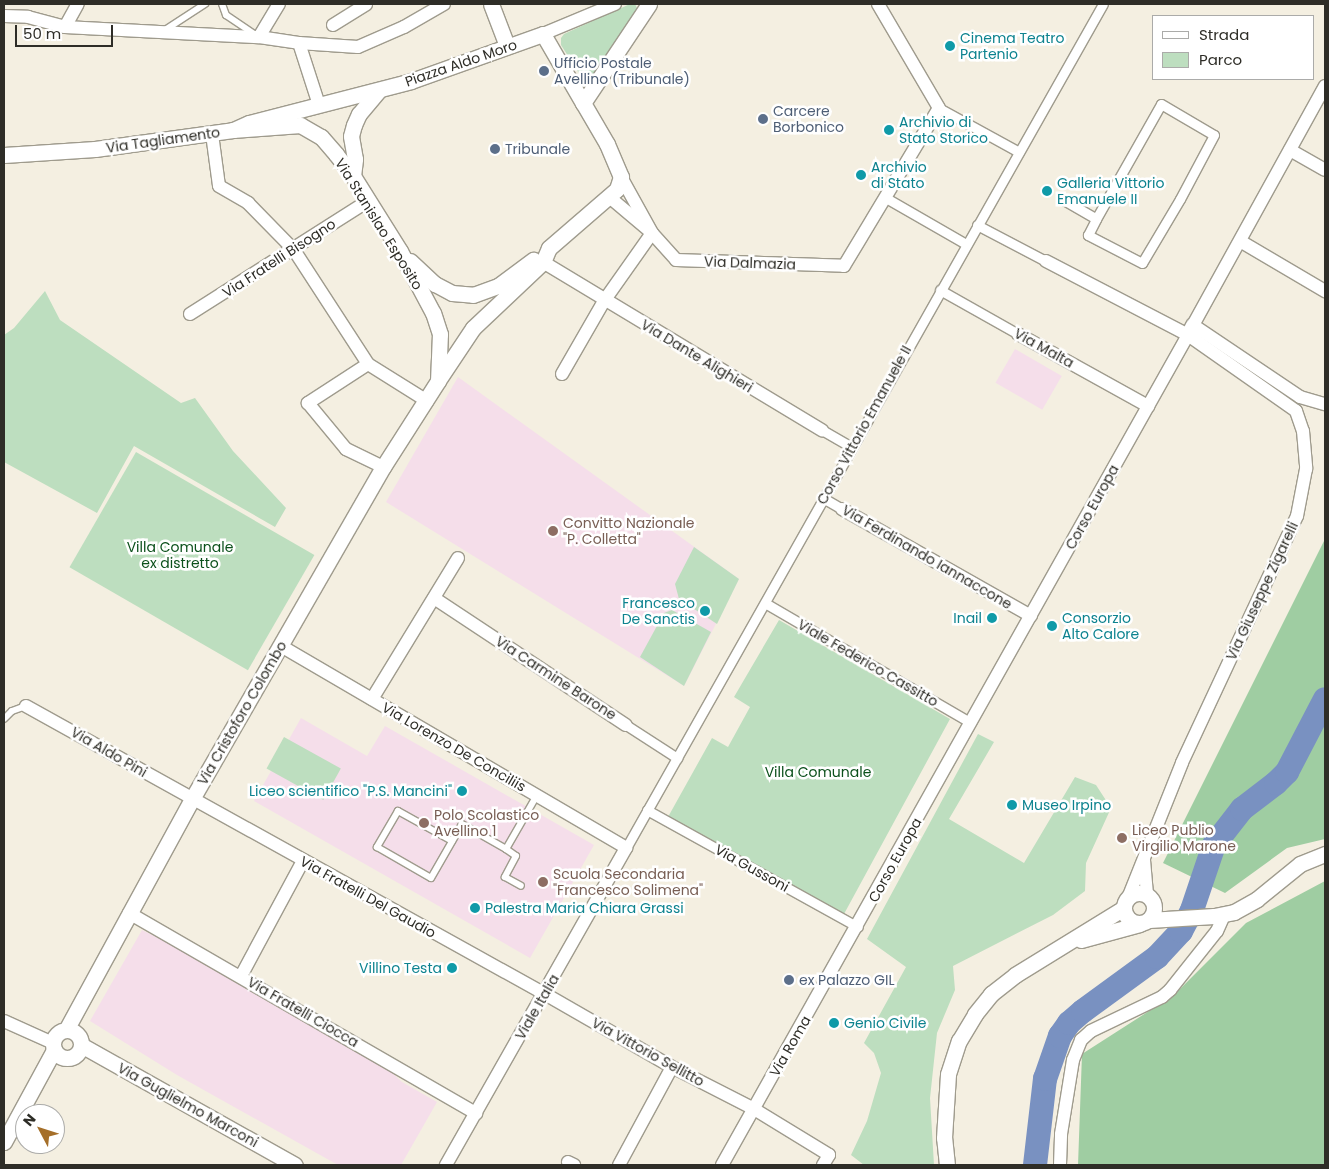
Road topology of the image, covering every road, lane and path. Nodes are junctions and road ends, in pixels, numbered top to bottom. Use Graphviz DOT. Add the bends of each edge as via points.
graph roads {
  1 [pos="78,4"];
  2 [pos="205,4"];
  3 [pos="222,4"];
  4 [pos="279,4"];
  5 [pos="366,4"];
  6 [pos="491,4"];
  7 [pos="615,4"];
  8 [pos="649,4"];
  9 [pos="878,4"];
  10 [pos="1103,4"];
  11 [pos="438,5"];
  12 [pos="4,16"];
  13 [pos="333,25"];
  14 [pos="65,27"];
  15 [pos="161,33"];
  16 [pos="543,34"];
  17 [pos="259,37"];
  18 [pos="299,43"];
  19 [pos="507,46"];
  20 [pos="1325,86"];
  21 [pos="379,90"];
  22 [pos="583,104"];
  23 [pos="319,105"];
  24 [pos="940,108"];
  25 [pos="232,130"];
  26 [pos="212,134"];
  27 [pos="1290,150"];
  28 [pos="1019,152"];
  29 [pos="4,155"];
  30 [pos="1325,170"];
  31 [pos="353,176"];
  32 [pos="621,177"];
  33 [pos="608,196"];
  34 [pos="886,198"];
  35 [pos="1062,199"];
  36 [pos="368,200"];
  37 [pos="1096,219"];
  38 [pos="977,225"];
  39 [pos="652,233"];
  40 [pos="1240,241"];
  41 [pos="966,244"];
  42 [pos="549,248"];
  43 [pos="294,250"];
  44 [pos="400,251"];
  45 [pos="1046,261"];
  46 [pos="543,262"];
  47 [pos="940,290"];
  48 [pos="1325,291"];
  49 [pos="604,301"];
  50 [pos="190,314"];
  51 [pos="1191,330"];
  52 [pos="1018,334"];
  53 [pos="368,364"];
  54 [pos="562,374"];
  55 [pos="438,381"];
  56 [pos="426,401"];
  57 [pos="1325,404"];
  58 [pos="1148,406"];
  59 [pos="822,430"];
  60 [pos="852,447"];
  61 [pos="383,467"];
  62 [pos="823,498"];
  63 [pos="842,509"];
  64 [pos="458,558"];
  65 [pos="434,598"];
  66 [pos="765,602"];
  67 [pos="1031,616"];
  68 [pos="281,646"];
  69 [pos="372,699"];
  70 [pos="26,706"];
  71 [pos="4,719"];
  72 [pos="971,723"];
  73 [pos="626,724"];
  74 [pos="677,758"];
  75 [pos="537,795"];
  76 [pos="192,800"];
  77 [pos="647,810"];
  78 [pos="452,841"];
  79 [pos="626,848"];
  80 [pos="506,849"];
  81 [pos="1325,854"];
  82 [pos="1143,855"];
  83 [pos="303,862"];
  84 [pos="521,886"];
  85 [pos="1150,898"];
  86 [pos="1126,903"];
  87 [pos="129,914"];
  88 [pos="1219,915"];
  89 [pos="1180,918"];
  90 [pos="1145,922"];
  91 [pos="858,927"];
  92 [pos="1070,943"];
  93 [pos="241,976"];
  94 [pos="545,994"];
  95 [pos="4,1021"];
  96 [pos="66,1030"];
  97 [pos="81,1045"];
  98 [pos="54,1047"];
  99 [pos="672,1067"];
  100 [pos="754,1109"];
  101 [pos="476,1113"];
  102 [pos="4,1142"];
  103 [pos="295,1165"];
  104 [pos="446,1165"];
  105 [pos="619,1165"];
  106 [pos="722,1165"];
  107 [pos="823,1165"];
  108 [pos="947,1165"];
  109 [pos="1060,1165"];
  1 -- 14 [label="street"];
  2 -- 15 [label="lane"];
  3 -- 17 [label="lane" via="226,14"];
  4 -- 17 [label="street"];
  5 -- 13 [label="street"];
  6 -- 19 [label="street"];
  7 -- 16 [label="street"];
  8 -- 22 [label="street"];
  9 -- 24 [label="street"];
  10 -- 28 [label="street, Corso Vittorio Emanuele II"];
  11 -- 18 [label="street" via="404,27 358,47"];
  12 -- 14 [label="street" via="28,17"];
  14 -- 15 [label="street"];
  15 -- 17 [label="street"];
  16 -- 19 [label="street, Piazza Aldo Moro"];
  16 -- 22 [label="street"];
  17 -- 18 [label="street"];
  18 -- 23 [label="street"];
  19 -- 21 [label="street, Piazza Aldo Moro"];
  20 -- 27 [label="street, Corso Europa"];
  21 -- 23 [label="street, Piazza Aldo Moro"];
  21 -- 31 [label="street" via="354,124 351,136 355,159"];
  22 -- 32 [label="street" via="607,144"];
  23 -- 25 [label="street, Via Tagliamento"];
  24 -- 28 [label="street"];
  24 -- 34 [label="street, Via Dalmazia"];
  25 -- 26 [label="street, Via Tagliamento"];
  25 -- 31 [label="street, Via Stanislao Esposito" via="293,125 306,127 321,137"];
  26 -- 29 [label="street, Via Tagliamento" via="95,149"];
  26 -- 43 [label="street" via="219,186 248,203"];
  27 -- 30 [label="street"];
  27 -- 40 [label="street, Corso Europa"];
  28 -- 38 [label="street, Corso Vittorio Emanuele II"];
  31 -- 36 [label="street, Via Stanislao Esposito"];
  32 -- 33 [label="street" via="617,188"];
  32 -- 39 [label="street, Via Dalmazia"];
  33 -- 39 [label="street"];
  33 -- 42 [label="street"];
  34 -- 39 [label="street, Via Dalmazia" via="844,266 676,260"];
  34 -- 41 [label="street"];
  35 -- 37 [label="street"];
  36 -- 43 [label="street, Via Fratelli Bisogno"];
  36 -- 44 [label="street, Via Stanislao Esposito"];
  37 -- 37 [label="street" via="1088,235 1142,263 1214,135 1161,104"];
  38 -- 41 [label="street, Corso Vittorio Emanuele II"];
  38 -- 45 [label="street, Via Giuseppe Zigarelli"];
  39 -- 49 [label="street"];
  40 -- 48 [label="street"];
  40 -- 51 [label="street, Corso Europa"];
  41 -- 47 [label="street, Corso Vittorio Emanuele II"];
  42 -- 44 [label="street" via="498,286 473,295 452,293 435,284"];
  42 -- 46 [label="street"];
  43 -- 50 [label="street, Via Fratelli Bisogno"];
  43 -- 53 [label="street"];
  44 -- 55 [label="street, Via Stanislao Esposito" via="433,313 440,334"];
  45 -- 51 [label="street, Via Giuseppe Zigarelli"];
  46 -- 49 [label="street, Via Dante Alighieri"];
  46 -- 55 [label="street" via="473,328"];
  47 -- 52 [label="street, Via Malta"];
  47 -- 60 [label="street, Corso Vittorio Emanuele II"];
  49 -- 54 [label="street"];
  49 -- 59 [label="street, Via Dante Alighieri"];
  51 -- 57 [label="street" via="1300,397"];
  51 -- 58 [label="street, Corso Europa"];
  51 -- 82 [label="street, Via Giuseppe Zigarelli" via="1296,411 1303,431 1306,469 1298,516"];
  52 -- 58 [label="street, Via Malta"];
  53 -- 56 [label="street"];
  53 -- 61 [label="street" via="308,403 346,448"];
  55 -- 56 [label="street, Via Stanislao Esposito"];
  56 -- 61 [label="street, Via Cristoforo Colombo"];
  58 -- 67 [label="street, Corso Europa"];
  59 -- 60 [label="street, Via Dante Alighieri"];
  60 -- 62 [label="street, Corso Vittorio Emanuele II"];
  61 -- 68 [label="street, Via Cristoforo Colombo"];
  62 -- 63 [label="street, Via Ferdinando Iannaccone"];
  62 -- 66 [label="street, Corso Vittorio Emanuele II"];
  63 -- 67 [label="street, Via Ferdinando Iannaccone"];
  64 -- 65 [label="street"];
  65 -- 69 [label="street"];
  65 -- 73 [label="street, Via Carmine Barone"];
  66 -- 72 [label="street, Viale Federico Cassitto"];
  66 -- 74 [label="street, Corso Vittorio Emanuele II"];
  67 -- 72 [label="street, Corso Europa"];
  68 -- 69 [label="street, Via Lorenzo De Conciliis"];
  68 -- 76 [label="street, Via Cristoforo Colombo"];
  69 -- 75 [label="street, Via Lorenzo De Conciliis"];
  70 -- 71 [label="lane" via="12,711"];
  70 -- 76 [label="street, Via Aldo Pini"];
  72 -- 91 [label="street, Corso Europa"];
  73 -- 74 [label="street, Via Carmine Barone"];
  74 -- 77 [label="street, Corso Vittorio Emanuele II"];
  75 -- 79 [label="street, Via Lorenzo De Conciliis"];
  75 -- 80 [label="lane"];
  76 -- 83 [label="street, Via Fratelli Del Gaudio"];
  76 -- 87 [label="street, Via Cristoforo Colombo"];
  77 -- 79 [label="street, Corso Vittorio Emanuele II"];
  77 -- 91 [label="street, Via Gussoni"];
  78 -- 78 [label="lane" via="431,878 377,847 398,811"];
  78 -- 80 [label="lane" via="462,824"];
  79 -- 94 [label="street, Viale Italia"];
  80 -- 84 [label="lane" via="516,856 505,877"];
  81 -- 88 [label="street" via="1300,864 1245,907"];
  82 -- 85 [label="street"];
  82 -- 86 [label="street, Via Giuseppe Zigarelli"];
  83 -- 93 [label="street"];
  83 -- 94 [label="street, Via Fratelli Del Gaudio"];
  85 -- 86 [label="street" via="1137,893"];
  85 -- 89 [label="street"];
  85 -- 90 [label="street" via="1154,912"];
  86 -- 90 [label="street" via="1127,918"];
  86 -- 92 [label="street"];
  87 -- 93 [label="street, Via Fratelli Ciocca"];
  87 -- 96 [label="street, Via Cristoforo Colombo"];
  88 -- 89 [label="street"];
  88 -- 109 [label="street" via="1216,931 1170,990 1081,1040 1073,1060 1061,1134"];
  89 -- 90 [label="street"];
  90 -- 92 [label="street"];
  91 -- 100 [label="street, Via Roma"];
  92 -- 108 [label="street" via="1015,974 991,994 959,1042 948,1074 945,1100"];
  93 -- 101 [label="street, Via Fratelli Ciocca"];
  94 -- 99 [label="street, Via Vittorio Sellitto"];
  94 -- 101 [label="street, Viale Italia"];
  95 -- 98 [label="street"];
  96 -- 97 [label="street" via="77,1034"];
  96 -- 98 [label="street" via="57,1034"];
  97 -- 98 [label="street" via="72,1057 61,1057"];
  97 -- 103 [label="street, Via Guglielmo Marconi"];
  98 -- 102 [label="street"];
  99 -- 100 [label="street, Via Vittorio Sellitto"];
  99 -- 105 [label="street"];
  100 -- 106 [label="street, Via Roma"];
  100 -- 107 [label="street, Via Vittorio Sellitto" via="829,1155"];
  101 -- 104 [label="street, Viale Italia"];
}
